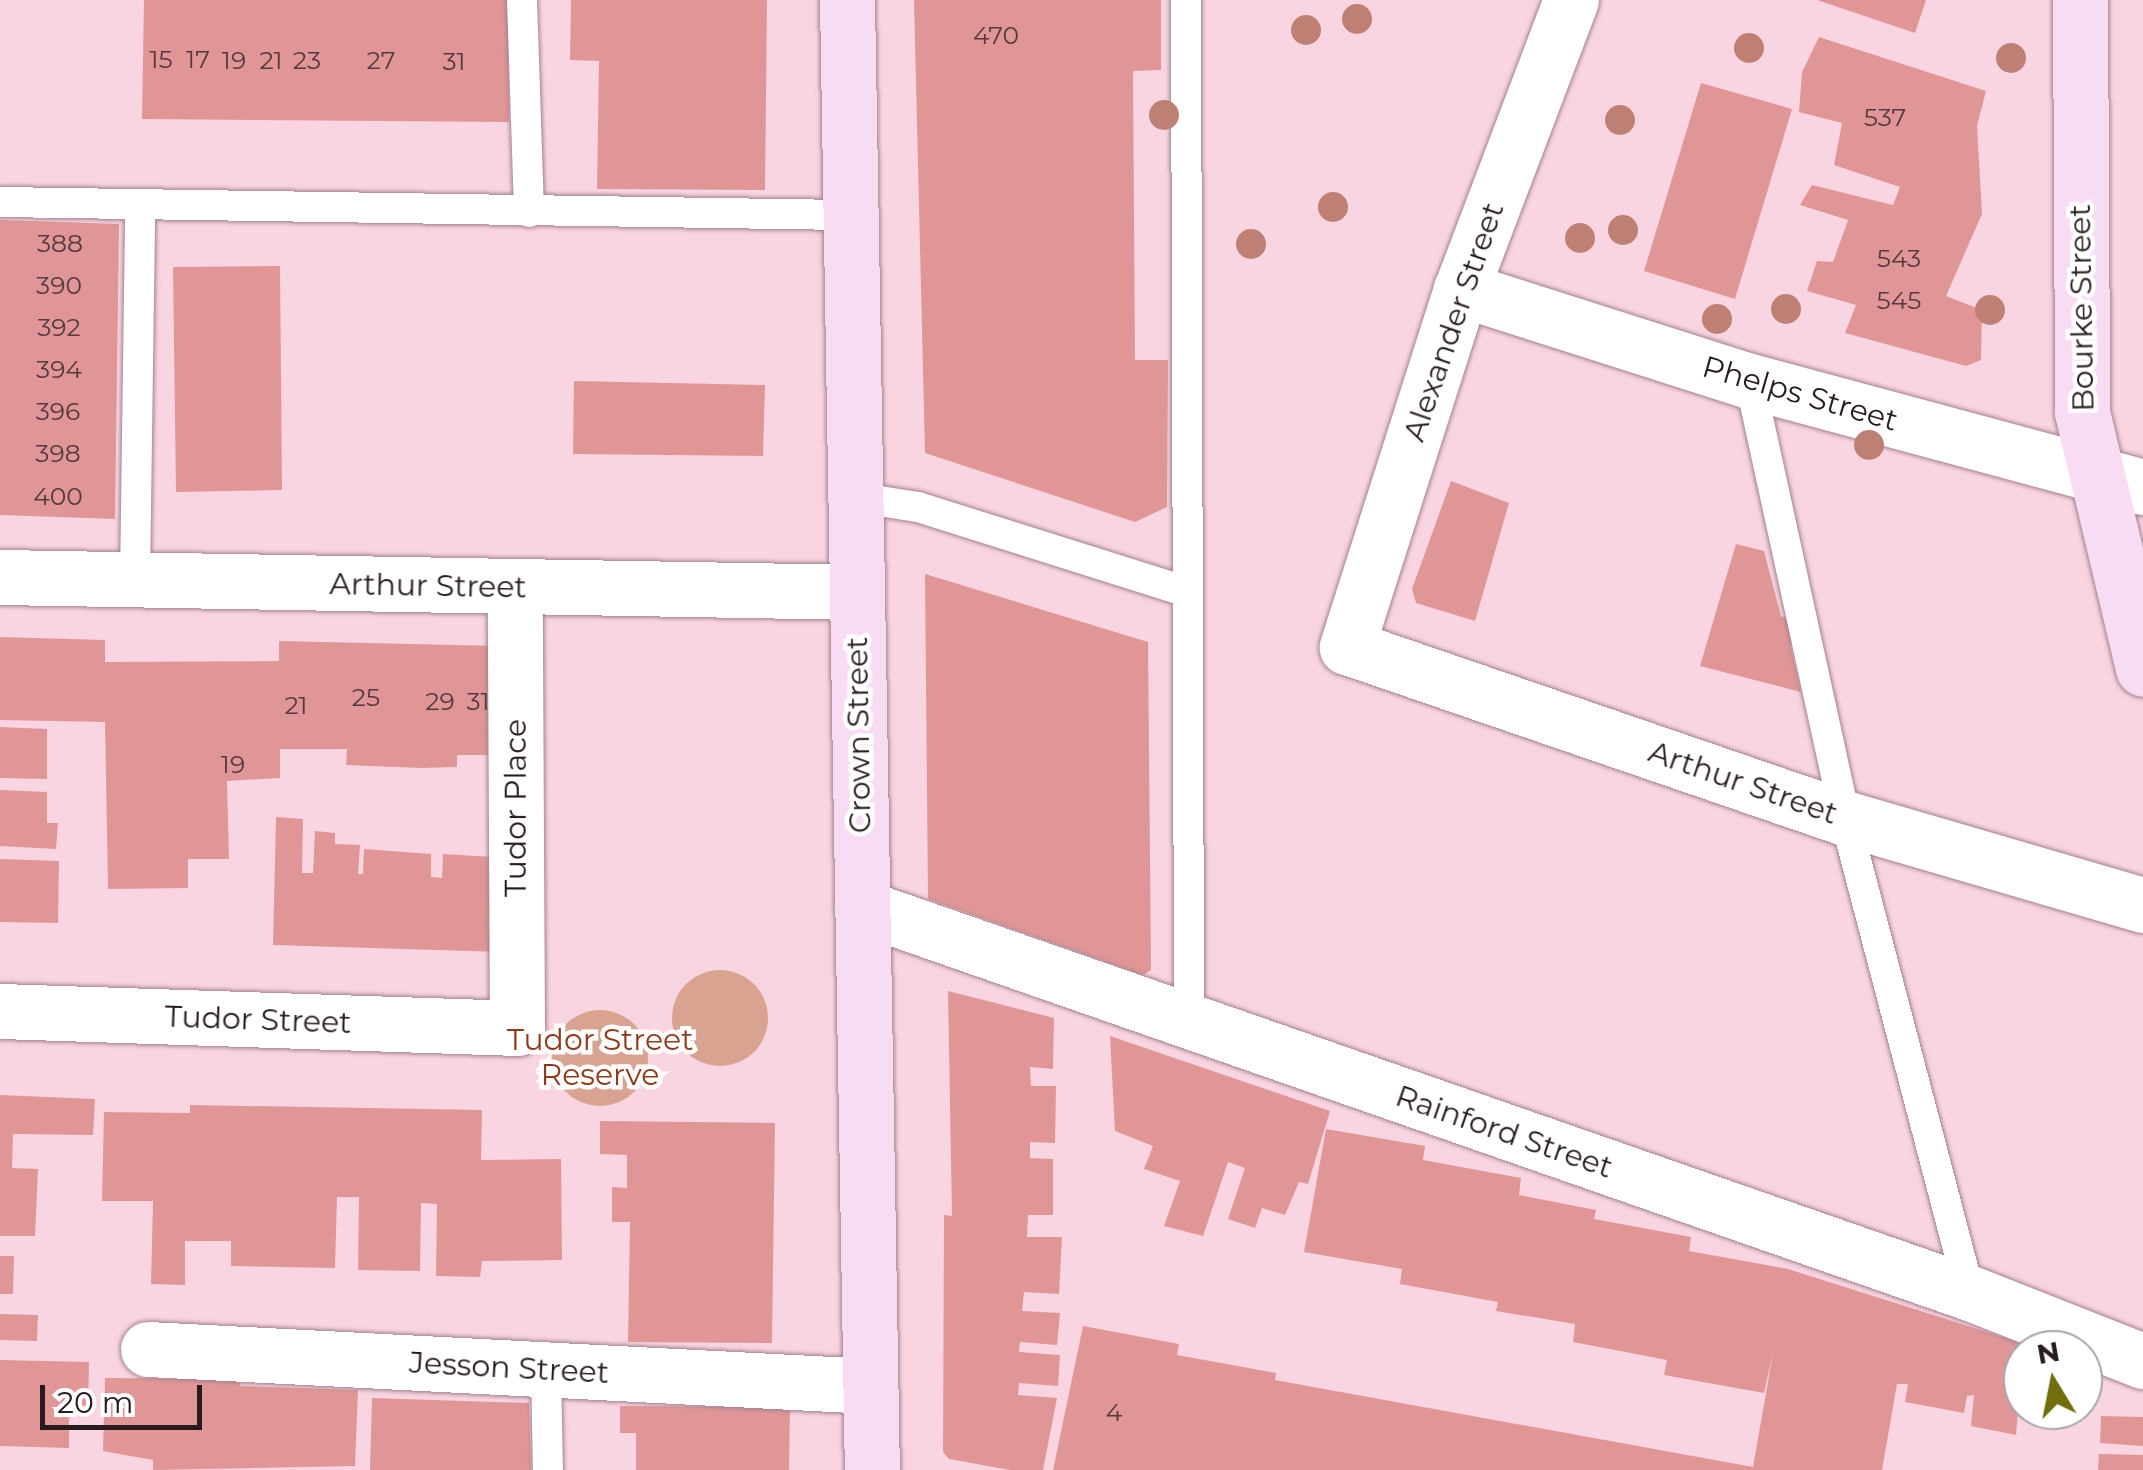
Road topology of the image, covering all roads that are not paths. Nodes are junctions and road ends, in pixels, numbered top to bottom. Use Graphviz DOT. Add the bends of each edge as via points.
graph roads {
  1 [pos="522,0"];
  2 [pos="846,0"];
  3 [pos="1186,0"];
  4 [pos="1572,0"];
  5 [pos="2080,0"];
  6 [pos="0,202"];
  7 [pos="140,204"];
  8 [pos="529,212"];
  9 [pos="851,215"];
  10 [pos="1461,289"];
  11 [pos="1750,381"];
  12 [pos="2119,481"];
  13 [pos="854,497"];
  14 [pos="0,577"];
  15 [pos="135,581"];
  16 [pos="515,588"];
  17 [pos="1184,591"];
  18 [pos="856,592"];
  19 [pos="1348,647"];
  20 [pos="2143,669"];
  21 [pos="1845,818"];
  22 [pos="2143,906"];
  23 [pos="862,907"];
  24 [pos="0,1011"];
  25 [pos="1189,1023"];
  26 [pos="516,1028"];
  27 [pos="1970,1293"];
  28 [pos="148,1350"];
  29 [pos="2143,1361"];
  30 [pos="546,1369"];
  31 [pos="870,1386"];
  32 [pos="548,1470"];
  33 [pos="872,1470"];
  1 -- 8 [label="lane"];
  2 -- 9 [label="street, Crown Street"];
  3 -- 17 [label="lane"];
  4 -- 10 [label="street, Alexander Street"];
  5 -- 12 [label="street, Bourke Street" via="2082,412"];
  6 -- 7 [label="lane"];
  7 -- 8 [label="lane"];
  7 -- 15 [label="lane"];
  8 -- 9 [label="lane"];
  9 -- 13 [label="street, Crown Street"];
  10 -- 11 [label="street, Phelps Street"];
  10 -- 19 [label="street, Alexander Street"];
  11 -- 12 [label="street, Phelps Street"];
  11 -- 21 [label="lane"];
  12 -- 20 [label="street, Bourke Street"];
  13 -- 17 [label="lane" via="918,507"];
  13 -- 18 [label="street, Crown Street"];
  14 -- 15 [label="street, Arthur Street"];
  15 -- 16 [label="street, Arthur Street"];
  16 -- 18 [label="street, Arthur Street"];
  16 -- 26 [label="street, Tudor Place"];
  17 -- 25 [label="lane"];
  18 -- 23 [label="street, Crown Street"];
  19 -- 21 [label="street, Arthur Street"];
  21 -- 22 [label="street, Arthur Street"];
  21 -- 27 [label="lane"];
  23 -- 25 [label="street, Rainford Street"];
  23 -- 31 [label="street, Crown Street"];
  24 -- 26 [label="street, Tudor Street"];
  25 -- 27 [label="street, Rainford Street"];
  27 -- 29 [label="street, Rainford Street"];
  28 -- 30 [label="street, Jesson Street"];
  30 -- 31 [label="street, Jesson Street"];
  30 -- 32 [label="lane"];
  31 -- 33 [label="street, Crown Street"];
}
